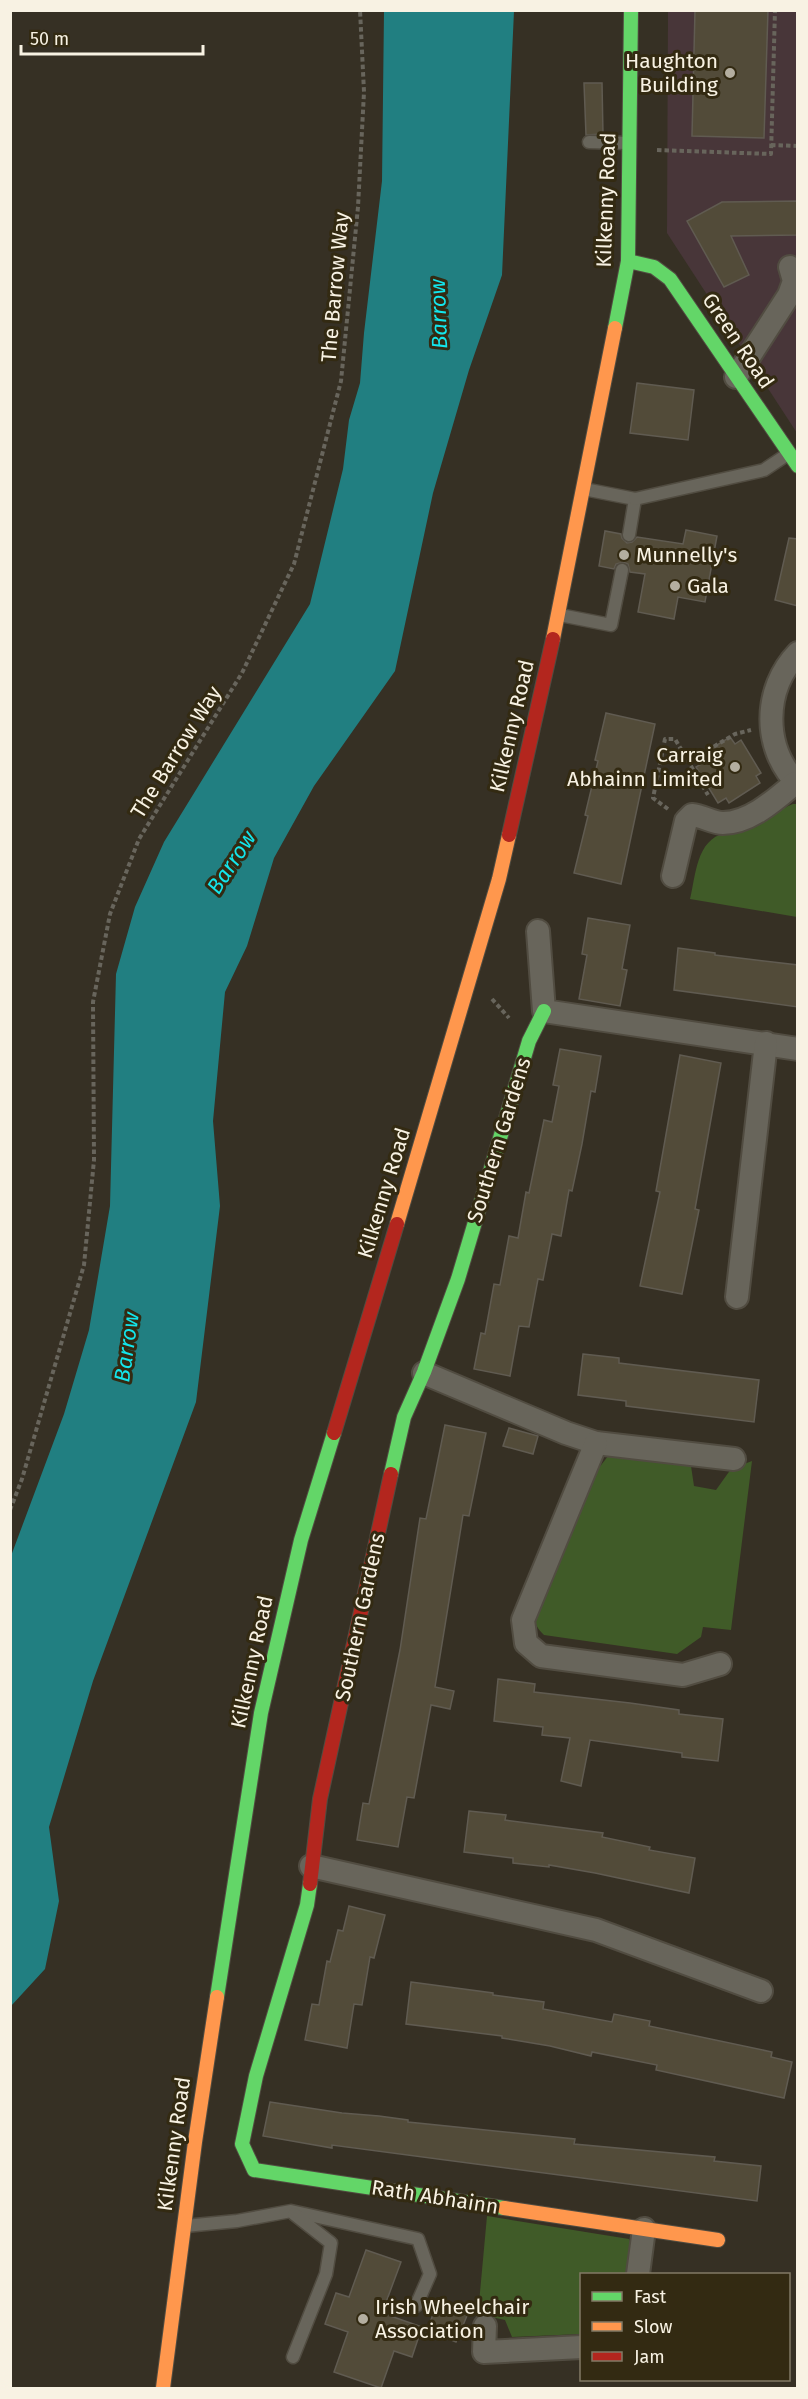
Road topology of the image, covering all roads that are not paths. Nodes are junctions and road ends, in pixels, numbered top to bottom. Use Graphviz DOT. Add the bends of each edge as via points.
graph roads {
  1 [pos="631,10"];
  2 [pos="589,142"];
  3 [pos="629,146"];
  4 [pos="628,261"];
  5 [pos="790,267"];
  6 [pos="736,377"];
  7 [pos="789,453"];
  8 [pos="798,466"];
  9 [pos="584,489"];
  10 [pos="635,499"];
  11 [pos="628,535"];
  12 [pos="622,570"];
  13 [pos="558,615"];
  14 [pos="798,653"];
  15 [pos="796,783"];
  16 [pos="674,876"];
  17 [pos="538,931"];
  18 [pos="544,1011"];
  19 [pos="766,1043"];
  20 [pos="798,1049"];
  21 [pos="738,1297"];
  22 [pos="424,1373"];
  23 [pos="596,1443"];
  24 [pos="734,1459"];
  25 [pos="720,1664"];
  26 [pos="311,1866"];
  27 [pos="761,1991"];
  28 [pos="242,2144"];
  29 [pos="291,2211"];
  30 [pos="183,2226"];
  31 [pos="644,2229"];
  32 [pos="718,2240"];
  33 [pos="638,2273"];
  34 [pos="416,2306"];
  35 [pos="485,2326"];
  36 [pos="580,2347"];
  37 [pos="293,2357"];
  38 [pos="163,2388"];
  1 -- 3 [label="main road, Kilkenny Road"];
  2 -- 3 [label="lane"];
  3 -- 4 [label="main road, Kilkenny Road"];
  4 -- 6 [label="main road, Green Road" via="654,267 670,279"];
  4 -- 9 [label="main road, Kilkenny Road"];
  5 -- 6 [label="street" via="794,281 789,296"];
  6 -- 7 [label="main road, Green Road"];
  7 -- 8 [label="main road, Green Road"];
  7 -- 10 [label="lane" via="764,470"];
  9 -- 10 [label="lane"];
  9 -- 13 [label="main road, Kilkenny Road"];
  10 -- 11 [label="lane"];
  12 -- 13 [label="lane" via="610,625"];
  13 -- 30 [label="main road, Kilkenny Road" via="499,879 301,1540 284,1611 261,1713"];
  14 -- 15 [label="street" via="786,665 772,704 770,725 779,758"];
  15 -- 16 [label="street" via="739,822 721,823 692,815 686,821"];
  17 -- 18 [label="street"];
  18 -- 19 [label="street"];
  18 -- 22 [label="main road, Southern Gardens" via="529,1041 459,1279"];
  19 -- 20 [label="street"];
  19 -- 21 [label="street"];
  22 -- 23 [label="street"];
  22 -- 26 [label="main road, Southern Gardens" via="404,1417 320,1799"];
  23 -- 24 [label="street"];
  23 -- 25 [label="street" via="523,1620 526,1643 541,1656 683,1675"];
  26 -- 27 [label="street" via="596,1930"];
  26 -- 28 [label="main road, Southern Gardens" via="306,1905 256,2076"];
  28 -- 31 [label="main road, Rath Abhainn" via="254,2170"];
  29 -- 30 [label="lane"];
  29 -- 34 [label="lane" via="418,2239 430,2274"];
  29 -- 37 [label="lane" via="331,2243 326,2274"];
  30 -- 38 [label="main road, Kilkenny Road"];
  31 -- 32 [label="main road, Rath Abhainn"];
  31 -- 33 [label="street"];
  35 -- 36 [label="street" via="484,2352"];
}
